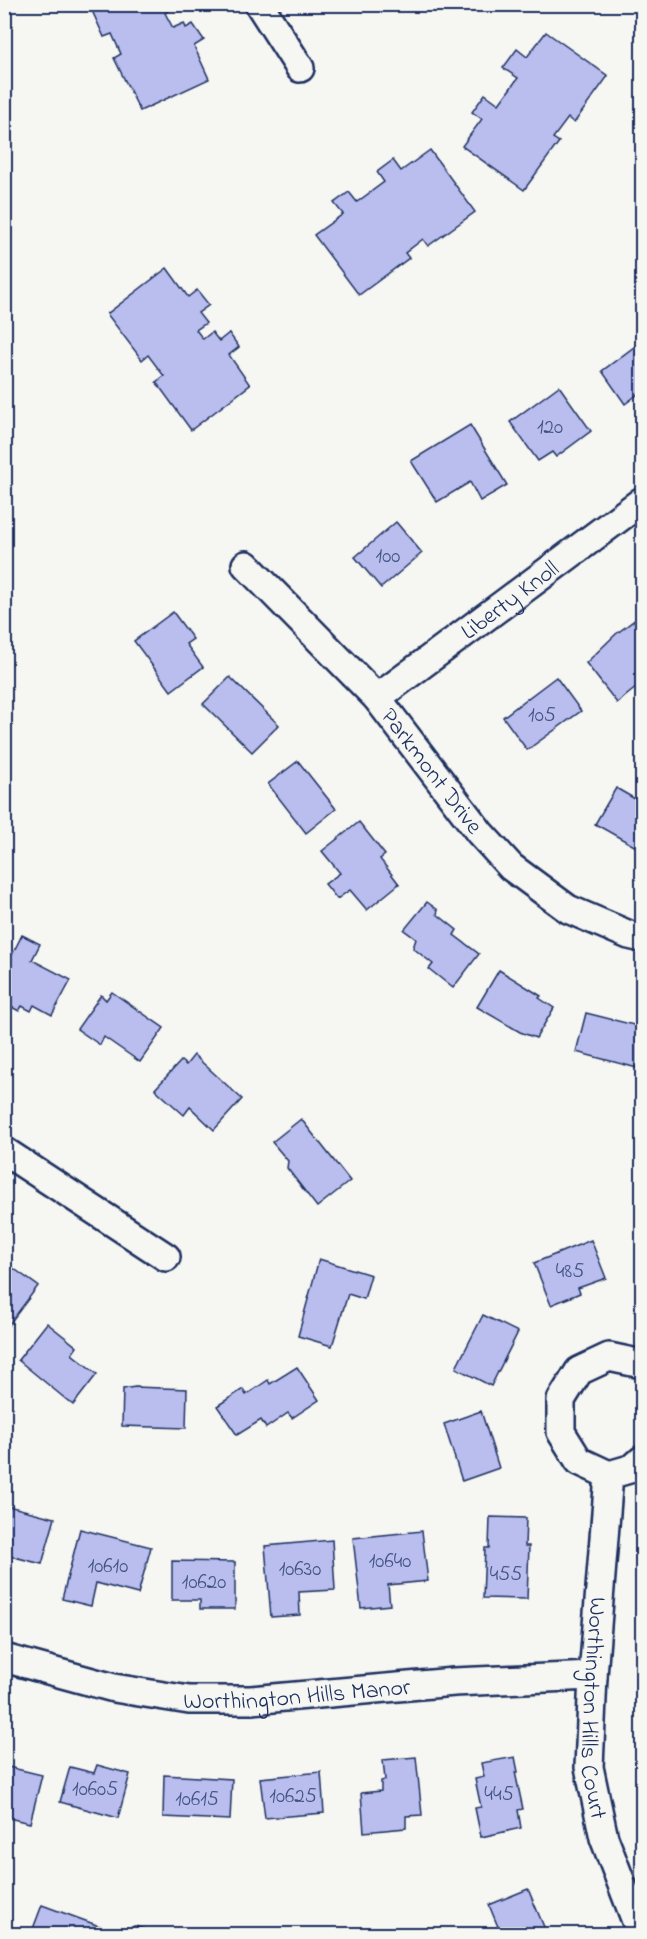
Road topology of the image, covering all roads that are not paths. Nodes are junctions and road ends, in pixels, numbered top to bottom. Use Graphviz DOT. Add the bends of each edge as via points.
graph roads {
  1 [pos="259,4"];
  2 [pos="300,68"];
  3 [pos="642,501"];
  4 [pos="246,565"];
  5 [pos="376,698"];
  6 [pos="642,938"];
  7 [pos="4,1151"];
  8 [pos="166,1257"];
  9 [pos="642,1364"];
  10 [pos="642,1460"];
  11 [pos="609,1475"];
  12 [pos="4,1658"];
  13 [pos="593,1676"];
  14 [pos="641,1935"];
  1 -- 2 [label="street"];
  3 -- 5 [label="street, Liberty Knoll"];
  4 -- 5 [label="street, Parkmont Drive"];
  5 -- 6 [label="street, Parkmont Drive" via="480,833 511,867 568,909"];
  7 -- 8 [label="street"];
  9 -- 11 [label="street" via="609,1358 579,1371 561,1400 561,1432 579,1461"];
  10 -- 11 [label="street" via="633,1468"];
  11 -- 13 [label="street, Worthington Hills Court"];
  12 -- 13 [label="street, Worthington Hills Manor" via="114,1688 189,1700 250,1700 454,1682"];
  13 -- 14 [label="street, Worthington Hills Court" via="589,1767 604,1838"];
}
